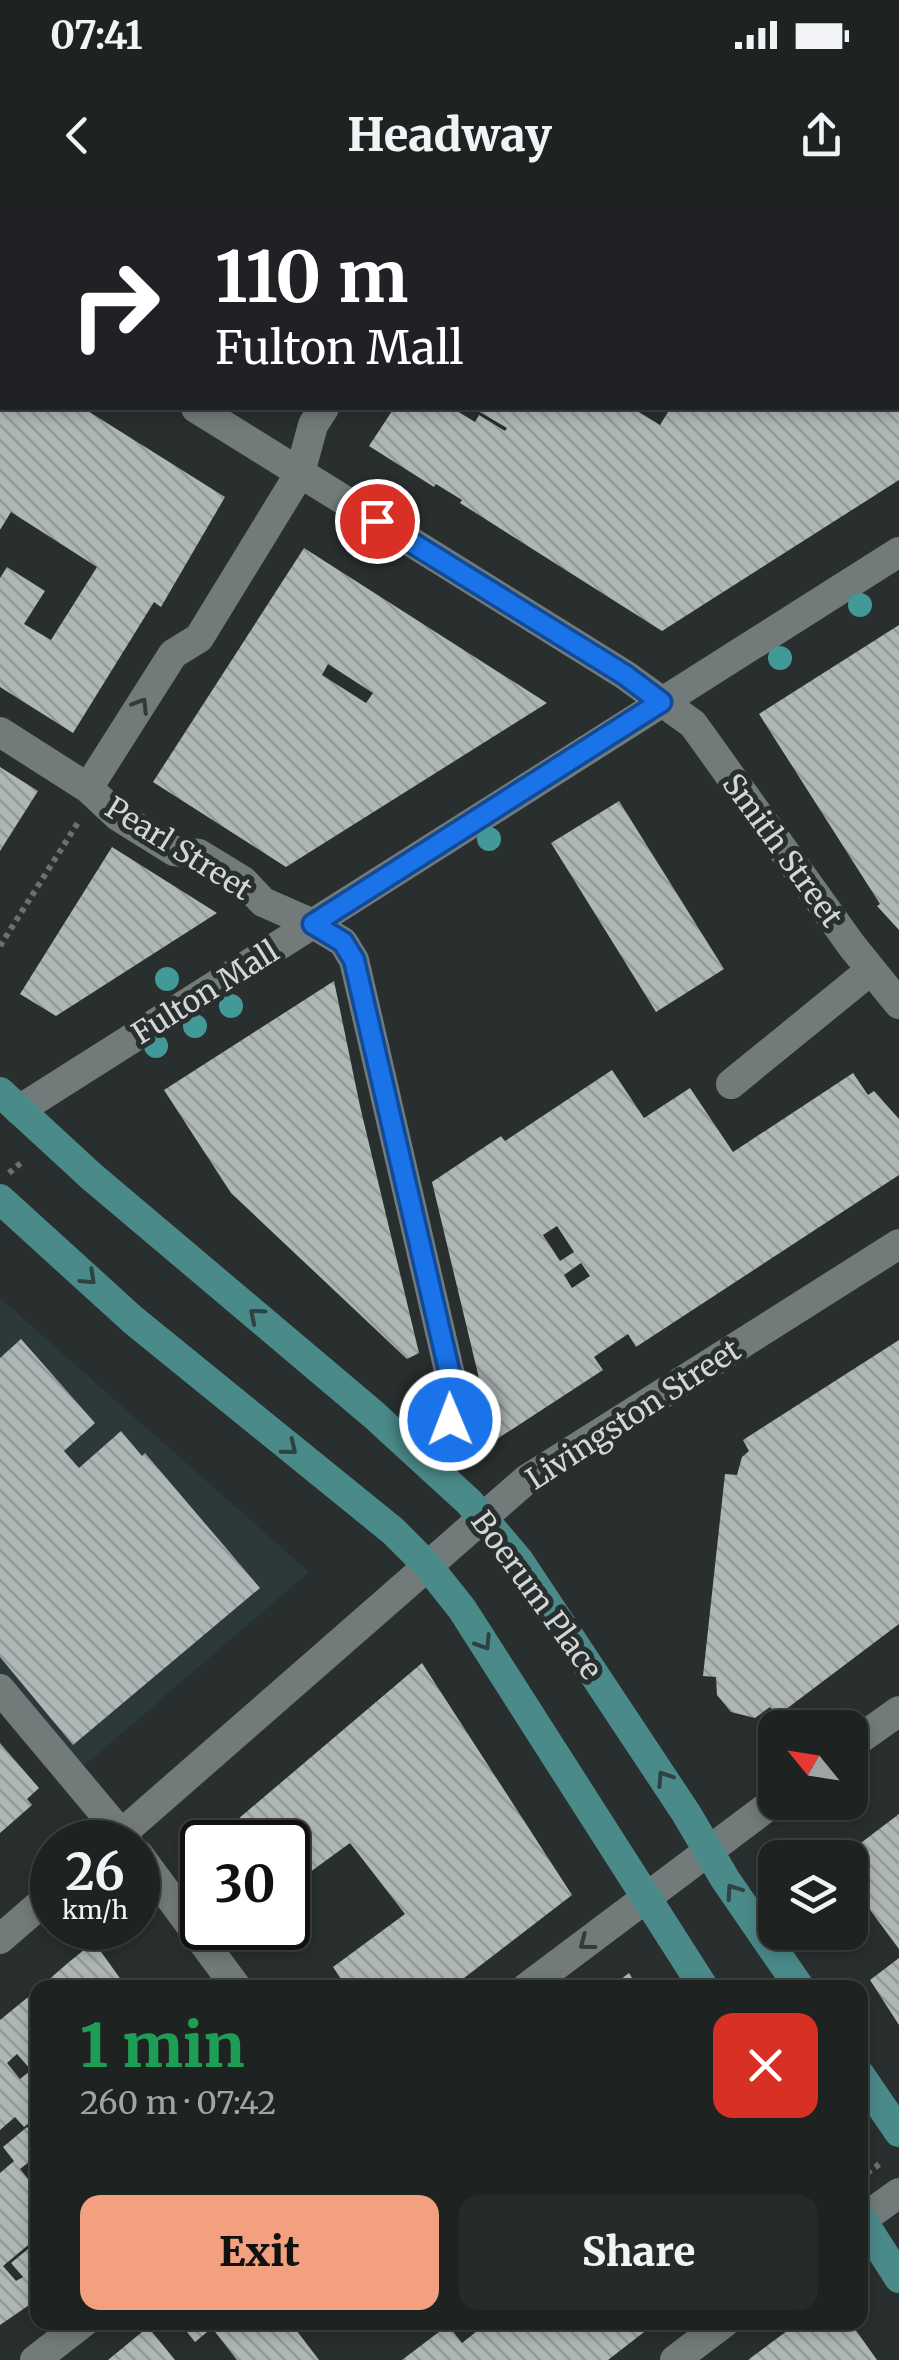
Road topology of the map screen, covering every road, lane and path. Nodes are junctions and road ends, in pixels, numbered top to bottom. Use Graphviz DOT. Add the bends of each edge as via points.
graph roads {
  1 [pos="199,410"];
  2 [pos="323,410"];
  3 [pos="300,473"];
  4 [pos="899,552"];
  5 [pos="661,702"];
  6 [pos="0,732"];
  7 [pos="86,802"];
  8 [pos="313,924"];
  9 [pos="0,946"];
  10 [pos="871,970"];
  11 [pos="899,1004"];
  12 [pos="731,1084"];
  13 [pos="6,1108"];
  14 [pos="22,1162"];
  15 [pos="4,1186"];
  16 [pos="899,1244"];
  17 [pos="441,1474"];
  18 [pos="482,1517"];
  19 [pos="427,1565"];
  20 [pos="0,1689"];
  21 [pos="899,1711"];
  22 [pos="868,1733"];
  23 [pos="758,1813"];
  24 [pos="106,1820"];
  25 [pos="150,1820"];
  26 [pos="708,1850"];
  27 [pos="160,1888"];
  28 [pos="646,1899"];
  29 [pos="30,1913"];
  30 [pos="0,1939"];
  31 [pos="231,1980"];
  32 [pos="537,1980"];
  33 [pos="699,1980"];
  34 [pos="795,1980"];
  35 [pos="868,2087"];
  36 [pos="899,2132"];
  37 [pos="881,2164"];
  38 [pos="868,2172"];
  39 [pos="899,2193"];
  40 [pos="868,2214"];
  41 [pos="868,2230"];
  42 [pos="899,2278"];
  43 [pos="74,2330"];
  44 [pos="714,2330"];
  45 [pos="35,2360"];
  46 [pos="675,2360"];
  1 -- 3 [label="street, Smith Street"];
  2 -- 3 [label="street"];
  3 -- 5 [label="street, Smith Street"];
  7 -- 3 [label="street, one-way" via="174,654 199,638"];
  4 -- 5 [label="street, Fulton Mall"];
  5 -- 8 [label="street, Fulton Mall"];
  5 -- 10 [label="street, Smith Street" via="693,724"];
  6 -- 7 [label="street, Pearl Street"];
  7 -- 8 [label="street, Pearl Street" via="174,851 199,854 263,902"];
  7 -- 9 [label="path"];
  8 -- 13 [label="street, Fulton Mall"];
  8 -- 17 [label="street, Pearl Street" via="343,942 354,960 454,1392"];
  10 -- 11 [label="street, Smith Street"];
  10 -- 12 [label="street"];
  17 -- 13 [label="main road, Boerum Place, one-way"];
  14 -- 15 [label="path"];
  15 -- 19 [label="main road, one-way" via="134,1320"];
  16 -- 18 [label="street, Livingston Street" via="526,1480"];
  17 -- 18 [label="main road, Boerum Place"];
  18 -- 19 [label="street, Livingston Street"];
  26 -- 18 [label="main road, Boerum Place, one-way" via="530,1577"];
  19 -- 25 [label="street, Livingston Street"];
  19 -- 28 [label="main road, one-way" via="462,1608"];
  20 -- 24 [label="street"];
  21 -- 22 [label="street"];
  23 -- 26 [label="street"];
  26 -- 28 [label="street"];
  34 -- 26 [label="main road, Boerum Place, one-way"];
  27 -- 31 [label="street"];
  28 -- 32 [label="street, one-way"];
  28 -- 33 [label="main road"];
  29 -- 30 [label="street"];
  35 -- 36 [label="main road"];
  37 -- 38 [label="path"];
  39 -- 40 [label="street"];
  41 -- 42 [label="main road"];
  43 -- 45 [label="street"];
  44 -- 46 [label="street"];
}
